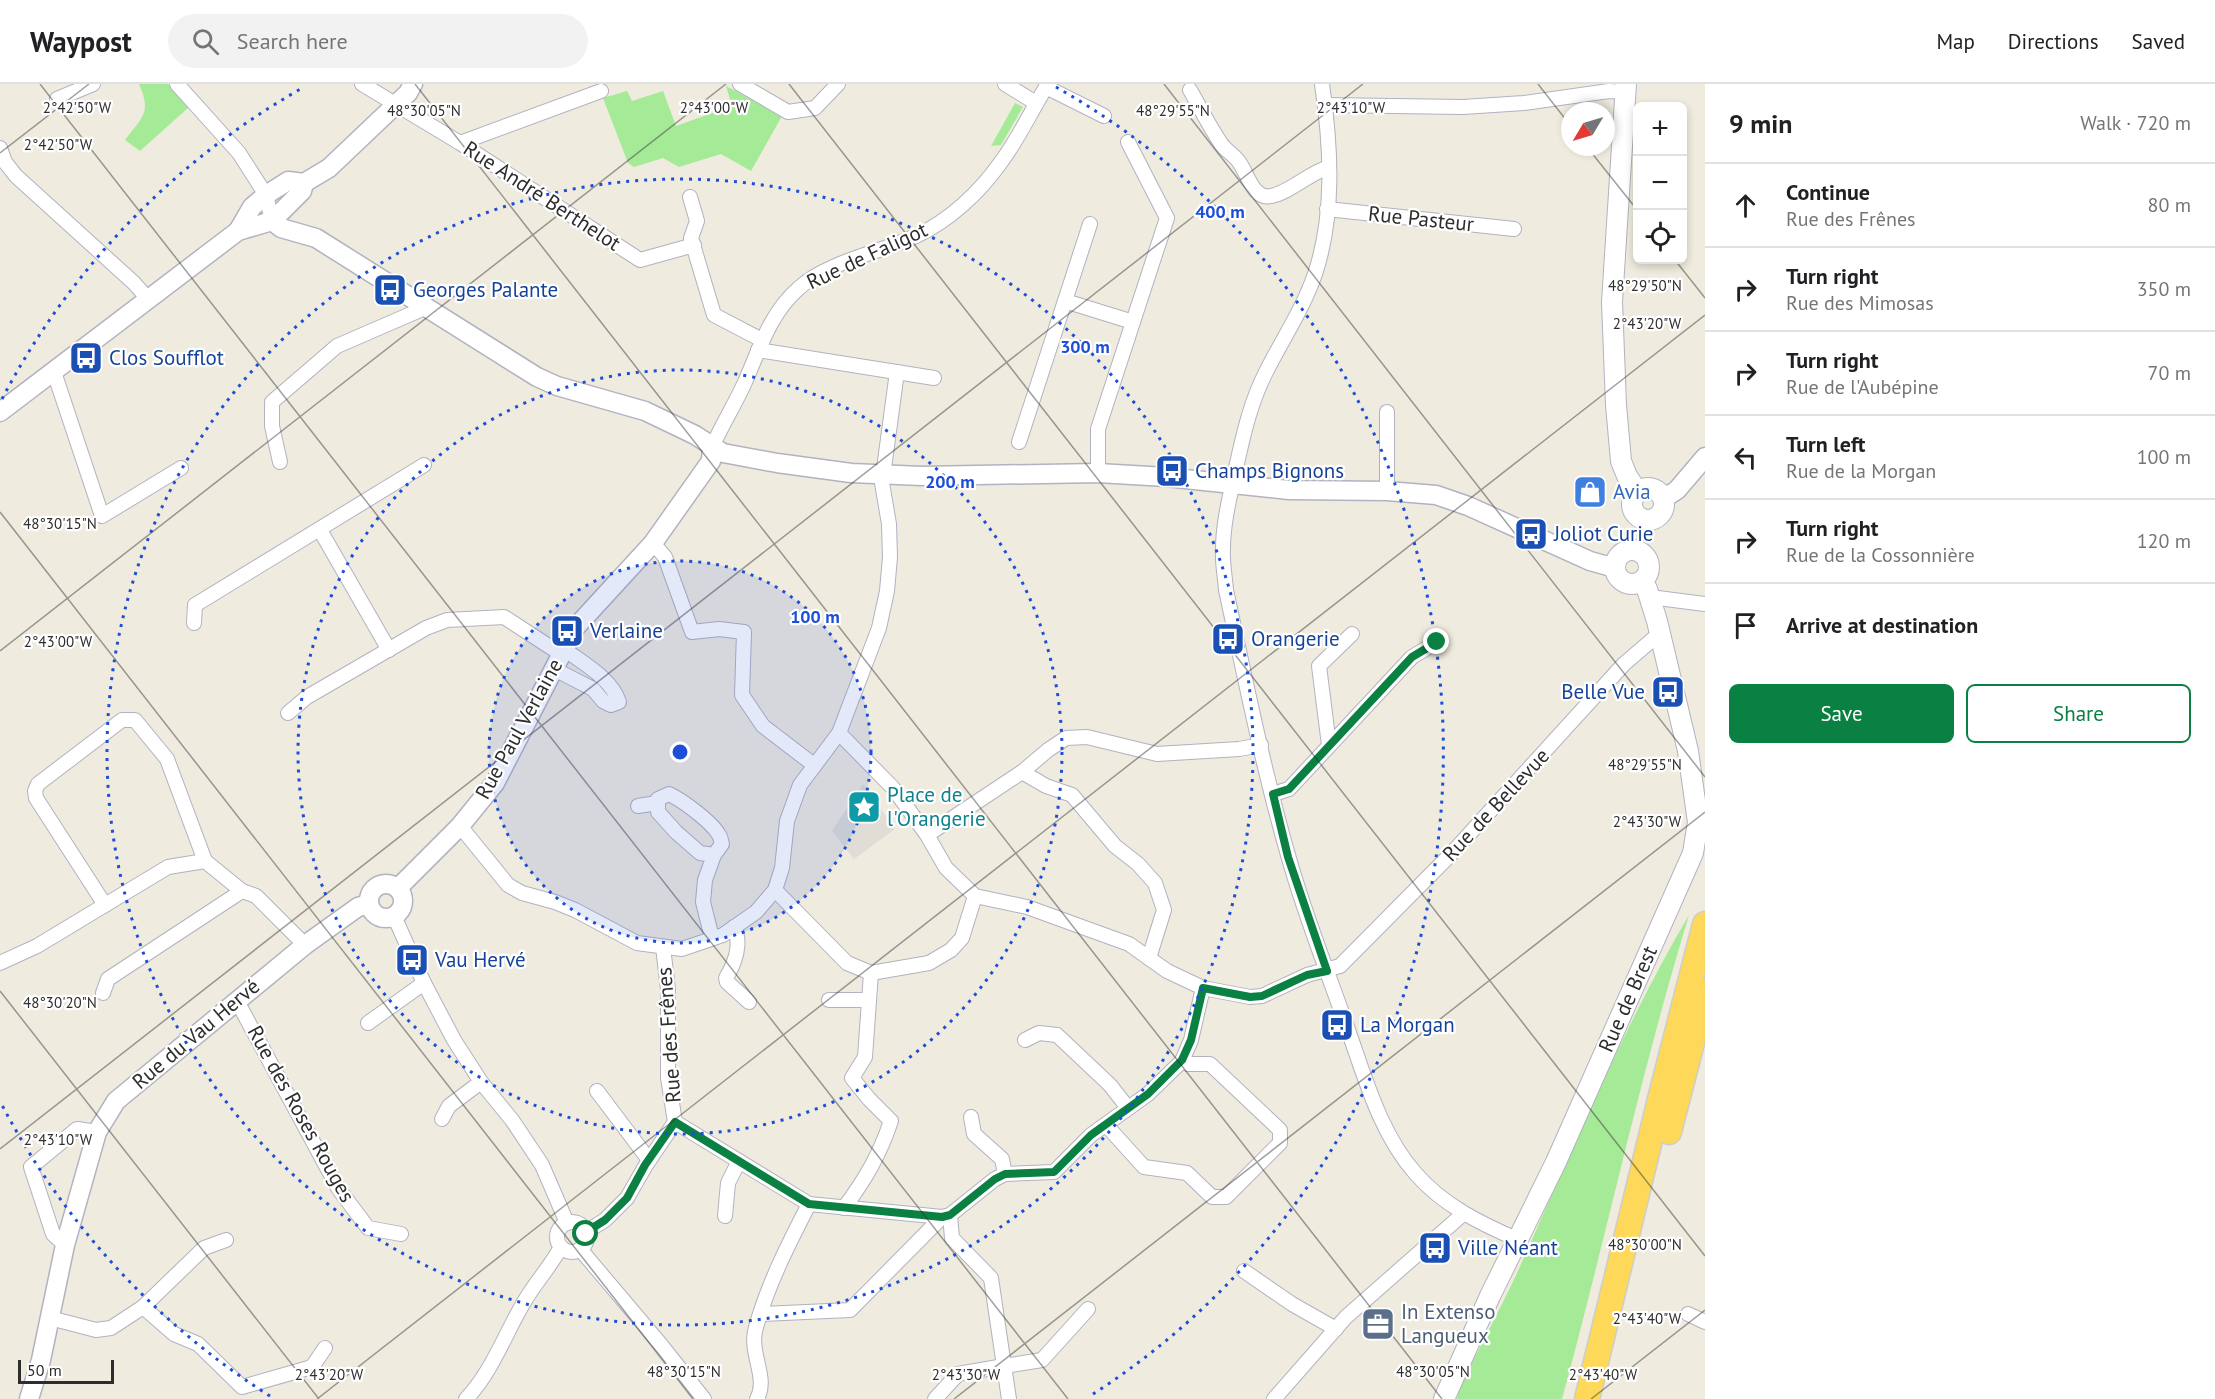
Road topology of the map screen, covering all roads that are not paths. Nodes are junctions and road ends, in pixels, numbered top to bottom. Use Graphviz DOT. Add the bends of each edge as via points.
graph roads {
  1 [pos="93,84"];
  2 [pos="177,84"];
  3 [pos="362,84"];
  4 [pos="413,84"];
  5 [pos="740,84"];
  6 [pos="838,84"];
  7 [pos="1005,84"];
  8 [pos="1322,84"];
  9 [pos="1047,86"];
  10 [pos="1625,88"];
  11 [pos="1190,90"];
  12 [pos="601,91"];
  13 [pos="57,99"];
  14 [pos="1036,103"];
  15 [pos="396,104"];
  16 [pos="1325,105"];
  17 [pos="1104,116"];
  18 [pos="1128,142"];
  19 [pos="460,143"];
  20 [pos="0,148"];
  21 [pos="1329,167"];
  22 [pos="304,183"];
  23 [pos="266,195"];
  24 [pos="690,197"];
  25 [pos="287,207"];
  26 [pos="1327,209"];
  27 [pos="273,221"];
  28 [pos="1090,224"];
  29 [pos="1514,229"];
  30 [pos="238,231"];
  31 [pos="316,238"];
  32 [pos="694,245"];
  33 [pos="148,299"];
  34 [pos="1065,301"];
  35 [pos="427,307"];
  36 [pos="1132,322"];
  37 [pos="760,345"];
  38 [pos="54,372"];
  39 [pos="897,372"];
  40 [pos="934,378"];
  41 [pos="0,412"];
  42 [pos="1387,412"];
  43 [pos="1019,442"];
  44 [pos="712,447"];
  45 [pos="1705,457"];
  46 [pos="280,462"];
  47 [pos="424,465"];
  48 [pos="181,468"];
  49 [pos="1098,473"];
  50 [pos="885,475"];
  51 [pos="1387,491"];
  52 [pos="1637,491"];
  53 [pos="1231,493"];
  54 [pos="1663,499"];
  55 [pos="1645,519"];
  56 [pos="320,530"];
  57 [pos="653,543"];
  58 [pos="1635,551"];
  59 [pos="1615,568"];
  60 [pos="1646,589"];
  61 [pos="1705,604"];
  62 [pos="194,623"];
  63 [pos="1660,633"];
  64 [pos="1352,634"];
  65 [pos="1437,642"];
  66 [pos="389,650"];
  67 [pos="560,657"];
  68 [pos="288,713"];
  69 [pos="839,734"];
  70 [pos="1261,745"];
  71 [pos="1329,745"];
  72 [pos="814,765"];
  73 [pos="1022,772"];
  74 [pos="1273,794"];
  75 [pos="657,803"];
  76 [pos="638,806"];
  77 [pos="460,826"];
  78 [pos="927,835"];
  79 [pos="714,855"];
  80 [pos="205,861"];
  81 [pos="398,888"];
  82 [pos="776,890"];
  83 [pos="242,891"];
  84 [pos="975,896"];
  85 [pos="369,904"];
  86 [pos="105,905"];
  87 [pos="394,916"];
  88 [pos="734,927"];
  89 [pos="1704,929"];
  90 [pos="712,939"];
  91 [pos="305,945"];
  92 [pos="663,947"];
  93 [pos="1149,958"];
  94 [pos="0,963"];
  95 [pos="1327,971"];
  96 [pos="871,973"];
  97 [pos="424,983"];
  98 [pos="1203,988"];
  99 [pos="1705,992"];
  100 [pos="103,993"];
  101 [pos="829,1000"];
  102 [pos="869,1000"];
  103 [pos="237,1001"];
  104 [pos="749,1002"];
  105 [pos="368,1023"];
  106 [pos="1705,1026"];
  107 [pos="1025,1040"];
  108 [pos="1182,1060"];
  109 [pos="1684,1071"];
  110 [pos="481,1082"];
  111 [pos="597,1091"];
  112 [pos="1128,1108"];
  113 [pos="971,1118"];
  114 [pos="442,1119"];
  115 [pos="675,1122"];
  116 [pos="1106,1125"];
  117 [pos="97,1132"];
  118 [pos="649,1160"];
  119 [pos="739,1161"];
  120 [pos="1005,1174"];
  121 [pos="809,1204"];
  122 [pos="844,1208"];
  123 [pos="1463,1214"];
  124 [pos="724,1216"];
  125 [pos="946,1216"];
  126 [pos="567,1223"];
  127 [pos="586,1232"];
  128 [pos="401,1234"];
  129 [pos="226,1240"];
  130 [pos="1519,1240"];
  131 [pos="65,1245"];
  132 [pos="561,1247"];
  133 [pos="580,1249"];
  134 [pos="1244,1271"];
  135 [pos="143,1306"];
  136 [pos="1088,1309"];
  137 [pos="761,1314"];
  138 [pos="1688,1314"];
  139 [pos="50,1318"];
  140 [pos="1705,1322"];
  141 [pos="1336,1329"];
  142 [pos="326,1348"];
  143 [pos="1004,1366"];
  144 [pos="245,1393"];
  145 [pos="29,1399"];
  146 [pos="466,1399"];
  147 [pos="704,1399"];
  148 [pos="757,1399"];
  149 [pos="935,1399"];
  150 [pos="1009,1399"];
  151 [pos="1274,1399"];
  152 [pos="1444,1399"];
  153 [pos="1587,1399"];
  154 [pos="1603,1399"];
  1 -- 13 [label="street"];
  2 -- 23 [label="street" via="239,153"];
  3 -- 15 [label="street, Rue André Berthelot"];
  4 -- 15 [label="street"];
  5 -- 6 [label="street" via="788,112 815,108"];
  7 -- 14 [label="street"];
  8 -- 16 [label="street"];
  9 -- 14 [label="street, Rue de Faligot"];
  9 -- 17 [label="street"];
  10 -- 16 [label="street" via="1524,103 1463,107"];
  10 -- 52 [label="main road" via="1612,323 1622,461"];
  11 -- 21 [label="street" via="1220,142 1236,157 1264,197 1274,196"];
  12 -- 19 [label="street"];
  14 -- 37 [label="street, Rue de Faligot" via="1001,163 945,220 800,286 782,305"];
  15 -- 19 [label="street, Rue André Berthelot"];
  15 -- 22 [label="street" via="329,168"];
  16 -- 21 [label="street"];
  18 -- 36 [label="street" via="1167,218"];
  19 -- 32 [label="street, Rue André Berthelot" via="640,260"];
  20 -- 33 [label="street" via="4,162 16,176"];
  21 -- 26 [label="street"];
  22 -- 23 [label="street" via="288,181"];
  22 -- 25 [label="street"];
  23 -- 25 [label="street"];
  23 -- 27 [label="street"];
  23 -- 30 [label="street" via="252,207"];
  24 -- 32 [label="street" via="697,221 691,238"];
  25 -- 27 [label="street"];
  25 -- 31 [label="street"];
  26 -- 29 [label="street, Rue Pasteur"];
  26 -- 53 [label="street" via="1315,275 1252,404"];
  27 -- 30 [label="street"];
  27 -- 31 [label="street" via="281,228"];
  28 -- 34 [label="street"];
  30 -- 33 [label="street"];
  31 -- 35 [label="street"];
  32 -- 37 [label="street" via="714,315"];
  33 -- 38 [label="street"];
  34 -- 36 [label="street"];
  34 -- 43 [label="street"];
  35 -- 44 [label="street" via="537,377 645,411"];
  35 -- 46 [label="street" via="337,346 272,402 272,426"];
  36 -- 49 [label="street" via="1098,429"];
  37 -- 39 [label="street"];
  37 -- 44 [label="street, Rue de Faligot"];
  38 -- 41 [label="street"];
  38 -- 48 [label="street" via="102,516"];
  39 -- 40 [label="street"];
  39 -- 50 [label="street"];
  42 -- 51 [label="street"];
  44 -- 50 [label="street" via="723,453 777,463"];
  44 -- 57 [label="street, Rue Paul Verlaine" via="711,461"];
  45 -- 54 [label="street" via="1677,490"];
  47 -- 56 [label="street"];
  49 -- 50 [label="street"];
  49 -- 53 [label="street" via="1166,477"];
  50 -- 69 [label="street" via="882,483 890,557 887,591 879,628"];
  51 -- 53 [label="street"];
  51 -- 59 [label="street" via="1454,500 1590,561"];
  52 -- 54 [label="main road" via="1652,488"];
  52 -- 55 [label="main road" via="1631,505 1635,515"];
  53 -- 70 [label="street" via="1223,549 1226,590"];
  54 -- 55 [label="main road" via="1662,513"];
  55 -- 58 [label="main road"];
  56 -- 62 [label="street" via="195,605"];
  56 -- 66 [label="street"];
  57 -- 67 [label="street, Rue Paul Verlaine" via="575,628"];
  57 -- 72 [label="street" via="665,557 692,632 744,632 742,695 763,726"];
  58 -- 59 [label="main road" via="1617,558"];
  58 -- 60 [label="main road, Rue de Brest" via="1644,556 1649,566"];
  59 -- 60 [label="main road" via="1618,578"];
  60 -- 61 [label="street"];
  60 -- 63 [label="main road, Rue de Brest"];
  63 -- 95 [label="street, Rue de Bellevue" via="1624,664 1374,934 1340,966"];
  63 -- 130 [label="main road, Rue de Brest" via="1694,787 1698,822 1693,853"];
  64 -- 71 [label="street" via="1319,666"];
  65 -- 71 [label="street" via="1412,657"];
  66 -- 67 [label="street" via="447,620 504,617"];
  66 -- 68 [label="street"];
  67 -- 77 [label="street, Rue Paul Verlaine" via="495,783"];
  69 -- 72 [label="street"];
  69 -- 78 [label="street" via="893,788"];
  70 -- 73 [label="street" via="1157,754 1087,737 1066,738"];
  70 -- 74 [label="street"];
  71 -- 74 [label="street" via="1286,791"];
  72 -- 82 [label="street" via="800,785 787,821"];
  73 -- 78 [label="street"];
  73 -- 93 [label="street" via="1072,795 1115,846 1155,883 1164,910"];
  74 -- 95 [label="street" via="1288,857"];
  75 -- 76 [label="street"];
  75 -- 79 [label="street" via="658,812 676,832 700,853"];
  75 -- 79 [label="street" via="669,794 706,821 719,834 722,844"];
  77 -- 81 [label="street, Rue Paul Verlaine"];
  77 -- 92 [label="street" via="508,885 575,910 637,943"];
  78 -- 84 [label="street" via="946,868"];
  79 -- 90 [label="street" via="705,880 704,902"];
  80 -- 83 [label="street"];
  80 -- 86 [label="street" via="168,867"];
  80 -- 86 [label="street" via="167,759 135,720 122,720 38,784 35,791"];
  81 -- 85 [label="street" via="388,883 377,885 370,893"];
  81 -- 87 [label="street" via="404,903"];
  82 -- 88 [label="street" via="756,912"];
  82 -- 96 [label="street" via="847,963"];
  83 -- 91 [label="street" via="256,896"];
  83 -- 100 [label="street" via="108,979"];
  84 -- 93 [label="street, Rue de Bellevue" via="1027,907 1078,924 1129,944"];
  84 -- 96 [label="street" via="962,938 951,950 929,963"];
  85 -- 87 [label="street" via="379,916"];
  85 -- 91 [label="street, Rue du Vau Hervé" via="358,907"];
  86 -- 94 [label="street" via="37,946"];
  87 -- 97 [label="street"];
  88 -- 90 [label="street"];
  88 -- 104 [label="street" via="738,935 734,966 726,978"];
  89 -- 153 [label="highway"];
  90 -- 92 [label="street" via="682,949"];
  91 -- 103 [label="street, Rue du Vau Hervé"];
  92 -- 115 [label="street, Rue des Frênes" via="668,989 668,1078"];
  93 -- 98 [label="street, Rue de Bellevue"];
  95 -- 98 [label="street, Rue de Bellevue" via="1307,975 1262,996"];
  95 -- 123 [label="street" via="1367,1083 1397,1148 1416,1174"];
  96 -- 102 [label="street"];
  97 -- 105 [label="street"];
  97 -- 110 [label="street"];
  98 -- 108 [label="street" via="1191,1040"];
  99 -- 109 [label="highway"];
  101 -- 102 [label="street"];
  102 -- 122 [label="street" via="866,1057 852,1078 891,1121 879,1155"];
  103 -- 117 [label="street, Rue du Vau Hervé" via="116,1101"];
  103 -- 128 [label="street, Rue des Roses Rouges" via="339,1188 368,1228"];
  106 -- 109 [label="highway"];
  107 -- 112 [label="street" via="1039,1033 1057,1035 1110,1085"];
  108 -- 112 [label="street"];
  108 -- 116 [label="street" via="1188,1064 1210,1064 1280,1130 1280,1143 1226,1197 1212,1197 1187,1173 1144,1167"];
  109 -- 154 [label="highway"];
  110 -- 114 [label="street" via="449,1106"];
  110 -- 126 [label="street" via="542,1165"];
  111 -- 118 [label="street"];
  112 -- 116 [label="street"];
  113 -- 120 [label="street" via="974,1134 1002,1159"];
  115 -- 118 [label="street, Rue des Frênes"];
  115 -- 119 [label="street"];
  116 -- 120 [label="street" via="1054,1172"];
  117 -- 131 [label="street, Rue du Vau Hervé"];
  117 -- 131 [label="street" via="77,1129 31,1167 53,1234"];
  118 -- 127 [label="street, Rue des Frênes" via="627,1198"];
  119 -- 121 [label="street"];
  119 -- 124 [label="street" via="728,1183"];
  120 -- 125 [label="street"];
  121 -- 122 [label="street"];
  121 -- 137 [label="street"];
  122 -- 125 [label="street"];
  123 -- 130 [label="street"];
  123 -- 141 [label="street"];
  125 -- 137 [label="street" via="850,1310"];
  125 -- 143 [label="street" via="952,1238 991,1278"];
  126 -- 127 [label="street" via="577,1223"];
  126 -- 132 [label="street" via="557,1233"];
  127 -- 133 [label="street" via="585,1244"];
  129 -- 135 [label="street" via="204,1248"];
  130 -- 152 [label="main road, Rue de Brest"];
  131 -- 139 [label="street, Rue du Vau Hervé"];
  132 -- 133 [label="street" via="569,1252"];
  132 -- 146 [label="street" via="525,1300 478,1386"];
  133 -- 147 [label="street"];
  134 -- 141 [label="street"];
  135 -- 139 [label="street" via="111,1328 96,1330"];
  135 -- 144 [label="street" via="174,1334 198,1344"];
  136 -- 143 [label="street" via="1042,1360"];
  137 -- 148 [label="street" via="753,1344 761,1379"];
  138 -- 140 [label="street"];
  139 -- 145 [label="street, Rue du Vau Hervé"];
  141 -- 151 [label="street"];
  142 -- 144 [label="street" via="312,1367"];
  143 -- 149 [label="street" via="958,1374"];
  143 -- 150 [label="street"];
}
